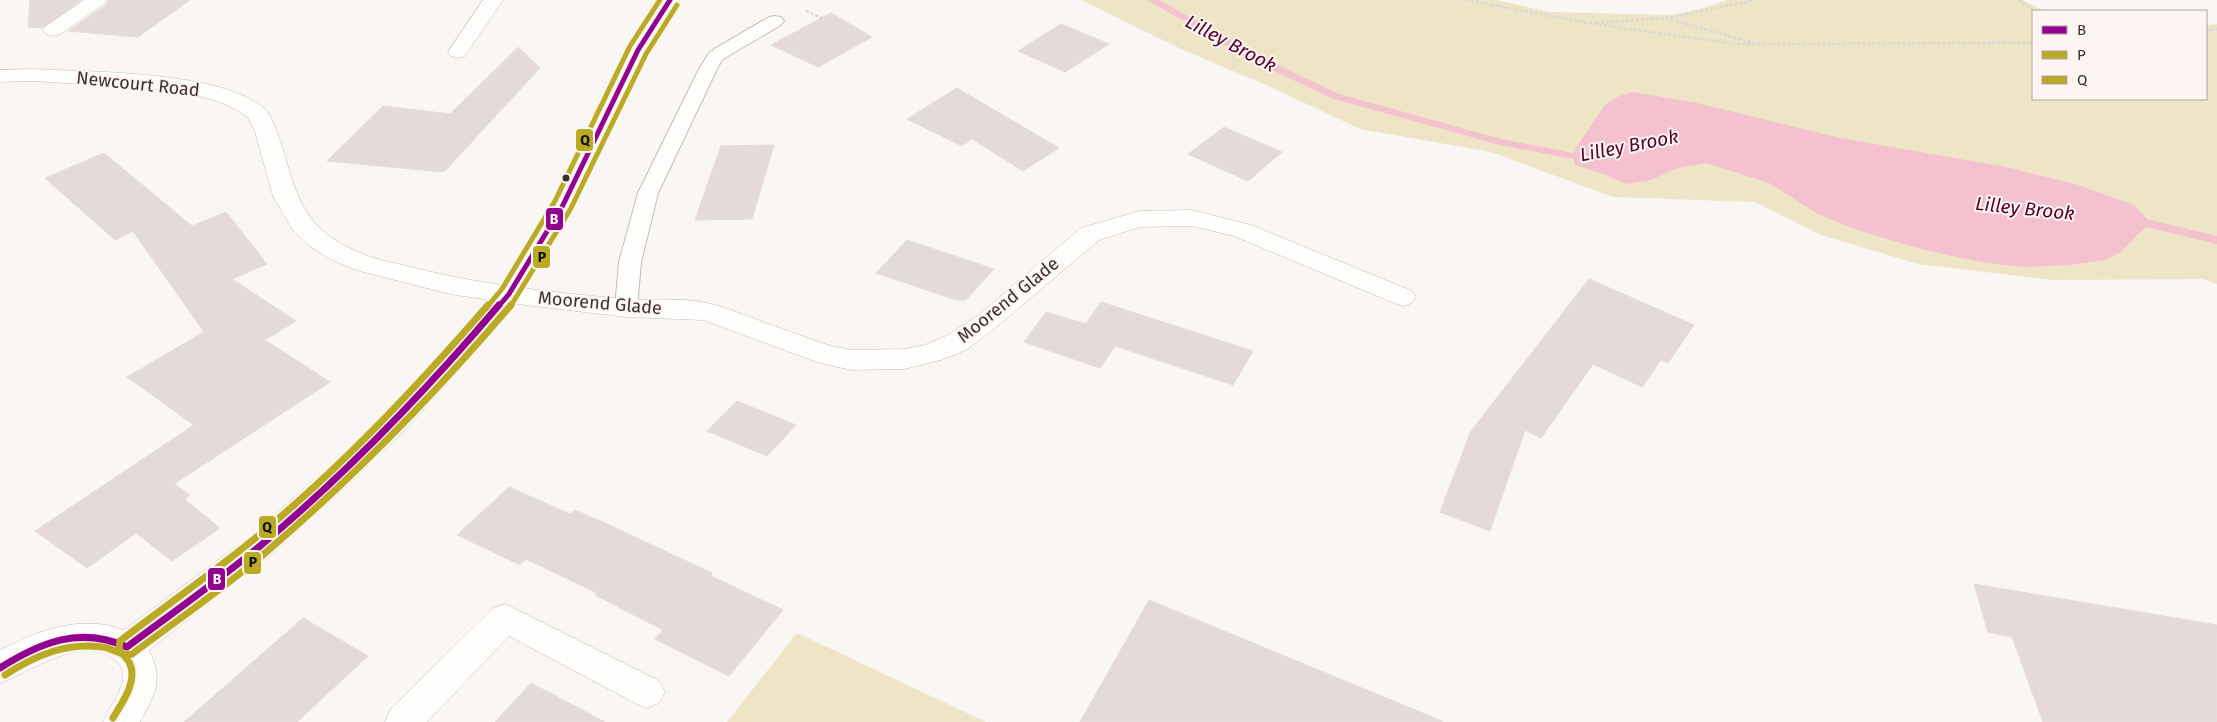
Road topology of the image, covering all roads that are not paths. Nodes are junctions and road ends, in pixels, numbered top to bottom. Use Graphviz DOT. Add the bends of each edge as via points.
graph roads {
  1 [pos="97,0"];
  2 [pos="493,0"];
  3 [pos="670,0"];
  4 [pos="775,21"];
  5 [pos="53,30"];
  6 [pos="458,52"];
  7 [pos="0,76"];
  8 [pos="510,294"];
  9 [pos="1404,297"];
  10 [pos="626,308"];
  11 [pos="127,647"];
  12 [pos="0,668"];
  13 [pos="647,692"];
  14 [pos="121,722"];
  15 [pos="403,722"];
  1 -- 5 [label="street"];
  2 -- 6 [label="street"];
  3 -- 8 [label="street" via="638,50 563,205"];
  4 -- 10 [label="lane" via="715,57 648,193 630,262"];
  7 -- 8 [label="street, Newcourt Road" via="33,75 175,84 226,96 257,114 266,132 285,196 301,224 318,239 365,264 450,285"];
  8 -- 10 [label="street, Moorend Glade"];
  8 -- 11 [label="street" via="397,420 333,481 259,547"];
  9 -- 10 [label="street, Moorend Glade" via="1242,230 1218,222 1166,217 1122,223 1090,234 956,343 904,359 860,360 827,354 704,311"];
  11 -- 12 [label="street" via="110,639 88,636 61,640 33,650"];
  11 -- 14 [label="street" via="138,660 140,679 134,700"];
  13 -- 15 [label="street" via="505,618"];
}
